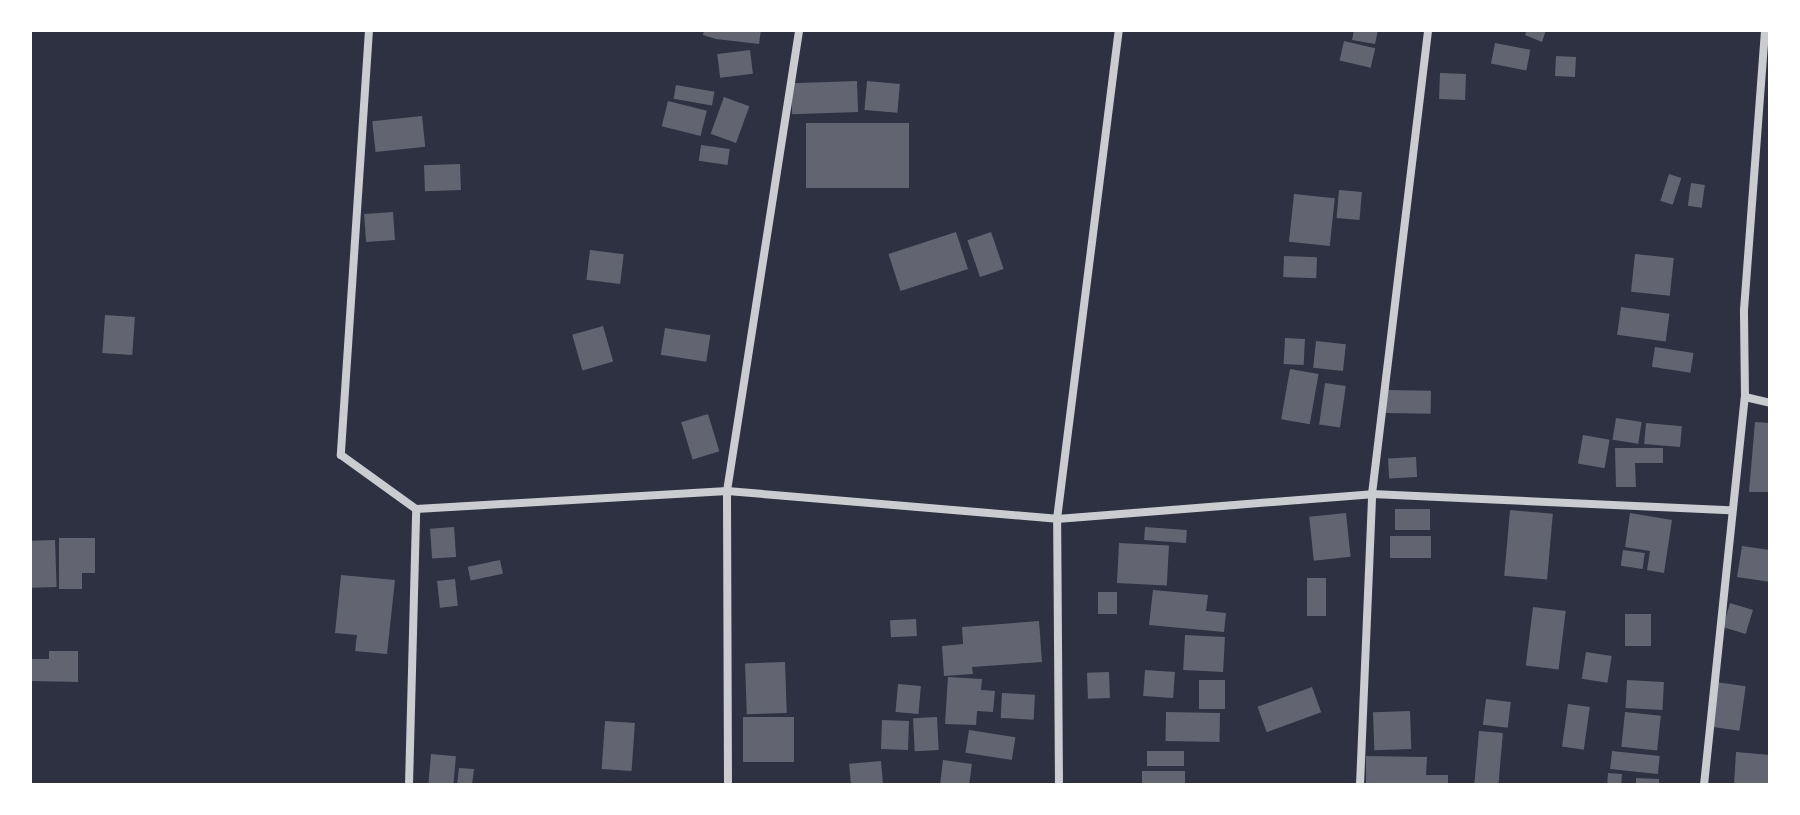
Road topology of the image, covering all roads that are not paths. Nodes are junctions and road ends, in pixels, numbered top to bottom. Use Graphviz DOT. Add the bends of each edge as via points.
graph roads {
  1 [pos="369,30"];
  2 [pos="799,30"];
  3 [pos="1119,30"];
  4 [pos="1428,30"];
  5 [pos="1765,30"];
  6 [pos="1745,397"];
  7 [pos="1770,403"];
  8 [pos="727,491"];
  9 [pos="1372,494"];
  10 [pos="416,509"];
  11 [pos="1730,510"];
  12 [pos="1057,519"];
  13 [pos="409,785"];
  14 [pos="728,785"];
  15 [pos="1059,785"];
  16 [pos="1360,785"];
  17 [pos="1704,785"];
  1 -- 10 [label="street" via="341,455"];
  2 -- 8 [label="street"];
  3 -- 12 [label="street"];
  4 -- 9 [label="street"];
  5 -- 6 [label="street" via="1744,310"];
  6 -- 7 [label="street"];
  6 -- 11 [label="street"];
  8 -- 10 [label="street"];
  8 -- 12 [label="street"];
  8 -- 14 [label="street"];
  9 -- 11 [label="street"];
  9 -- 12 [label="street"];
  9 -- 16 [label="street"];
  10 -- 13 [label="street"];
  11 -- 17 [label="street"];
  12 -- 15 [label="street"];
}
